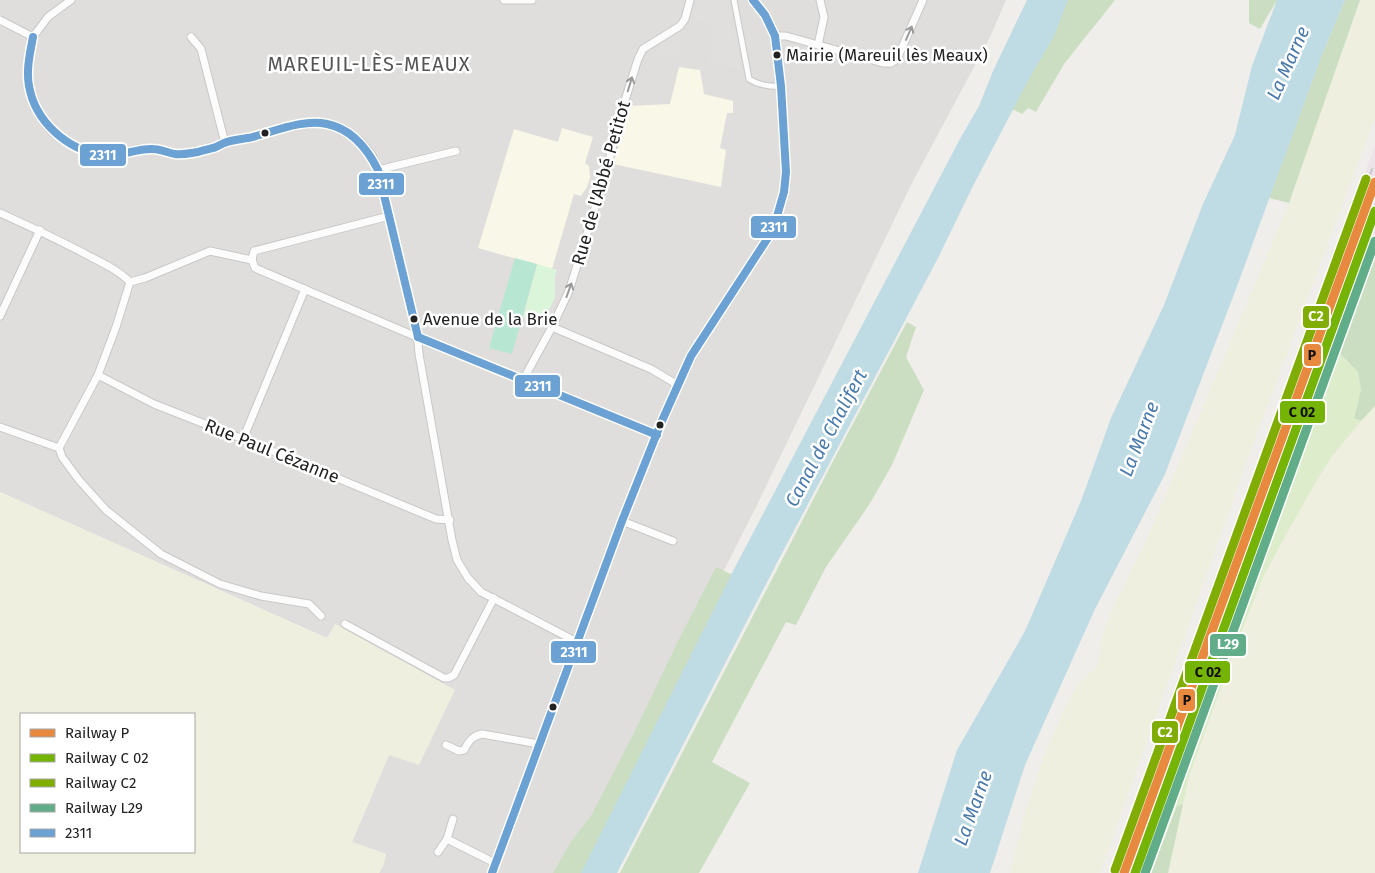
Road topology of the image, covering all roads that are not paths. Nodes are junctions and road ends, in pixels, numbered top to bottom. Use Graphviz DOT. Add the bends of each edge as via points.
graph roads {
  1 [pos="70,0"];
  2 [pos="504,0"];
  3 [pos="532,0"];
  4 [pos="690,0"];
  5 [pos="734,0"];
  6 [pos="753,0"];
  7 [pos="820,0"];
  8 [pos="923,0"];
  9 [pos="0,20"];
  10 [pos="775,36"];
  11 [pos="33,37"];
  12 [pos="191,37"];
  13 [pos="818,44"];
  14 [pos="781,86"];
  15 [pos="225,143"];
  16 [pos="456,151"];
  17 [pos="378,170"];
  18 [pos="0,213"];
  19 [pos="389,216"];
  20 [pos="40,230"];
  21 [pos="252,260"];
  22 [pos="130,282"];
  23 [pos="305,289"];
  24 [pos="0,316"];
  25 [pos="552,327"];
  26 [pos="418,337"];
  27 [pos="98,375"];
  28 [pos="523,380"];
  29 [pos="678,384"];
  30 [pos="0,427"];
  31 [pos="656,435"];
  32 [pos="243,439"];
  33 [pos="59,448"];
  34 [pos="450,520"];
  35 [pos="622,521"];
  36 [pos="673,541"];
  37 [pos="494,598"];
  38 [pos="321,616"];
  39 [pos="345,624"];
  40 [pos="577,642"];
  41 [pos="539,744"];
  42 [pos="446,745"];
  43 [pos="453,819"];
  44 [pos="447,839"];
  45 [pos="438,852"];
  46 [pos="495,863"];
  47 [pos="492,873"];
  1 -- 11 [label="street" via="48,17"];
  2 -- 3 [label="street"];
  25 -- 4 [label="street, Rue de l'Abbé Petitot, one-way" via="576,272 638,59 643,49 680,26"];
  5 -- 14 [label="street" via="750,79 755,83"];
  6 -- 10 [label="street"];
  7 -- 13 [label="street" via="824,17"];
  13 -- 8 [label="street, one-way" via="891,64 897,59"];
  9 -- 11 [label="street"];
  10 -- 13 [label="street"];
  10 -- 14 [label="street"];
  11 -- 15 [label="street" via="28,74 33,100 52,132 76,147 102,155 117,155 137,149 178,154 211,149"];
  12 -- 15 [label="street" via="201,49"];
  14 -- 29 [label="street" via="786,172 773,230 691,356"];
  15 -- 17 [label="street" via="279,129 326,123 343,129 361,142"];
  16 -- 17 [label="street"];
  17 -- 19 [label="street"];
  18 -- 20 [label="street"];
  19 -- 21 [label="street" via="254,251"];
  19 -- 26 [label="street"];
  20 -- 22 [label="street" via="123,274"];
  20 -- 24 [label="street"];
  21 -- 22 [label="street" via="210,251"];
  21 -- 23 [label="street" via="255,268"];
  22 -- 27 [label="street"];
  23 -- 26 [label="street"];
  23 -- 32 [label="street"];
  25 -- 28 [label="street, Rue de l'Abbé Petitot"];
  25 -- 29 [label="street" via="651,369"];
  26 -- 28 [label="street"];
  26 -- 34 [label="street"];
  27 -- 32 [label="street, Rue Paul Cézanne" via="154,404"];
  27 -- 33 [label="street"];
  28 -- 31 [label="street"];
  29 -- 31 [label="street"];
  30 -- 33 [label="street"];
  31 -- 35 [label="street"];
  32 -- 34 [label="street, Rue Paul Cézanne" via="436,519"];
  33 -- 38 [label="street" via="68,465 106,510 161,554 220,584 261,596 309,604"];
  34 -- 37 [label="street" via="458,560 468,578 481,592"];
  35 -- 36 [label="street"];
  35 -- 40 [label="street"];
  37 -- 39 [label="street" via="454,675 448,678"];
  37 -- 40 [label="street"];
  40 -- 41 [label="street"];
  41 -- 42 [label="street" via="482,734 470,739 464,750"];
  41 -- 46 [label="street"];
  43 -- 44 [label="street"];
  44 -- 45 [label="street"];
  44 -- 46 [label="street"];
  46 -- 47 [label="street"];
}
